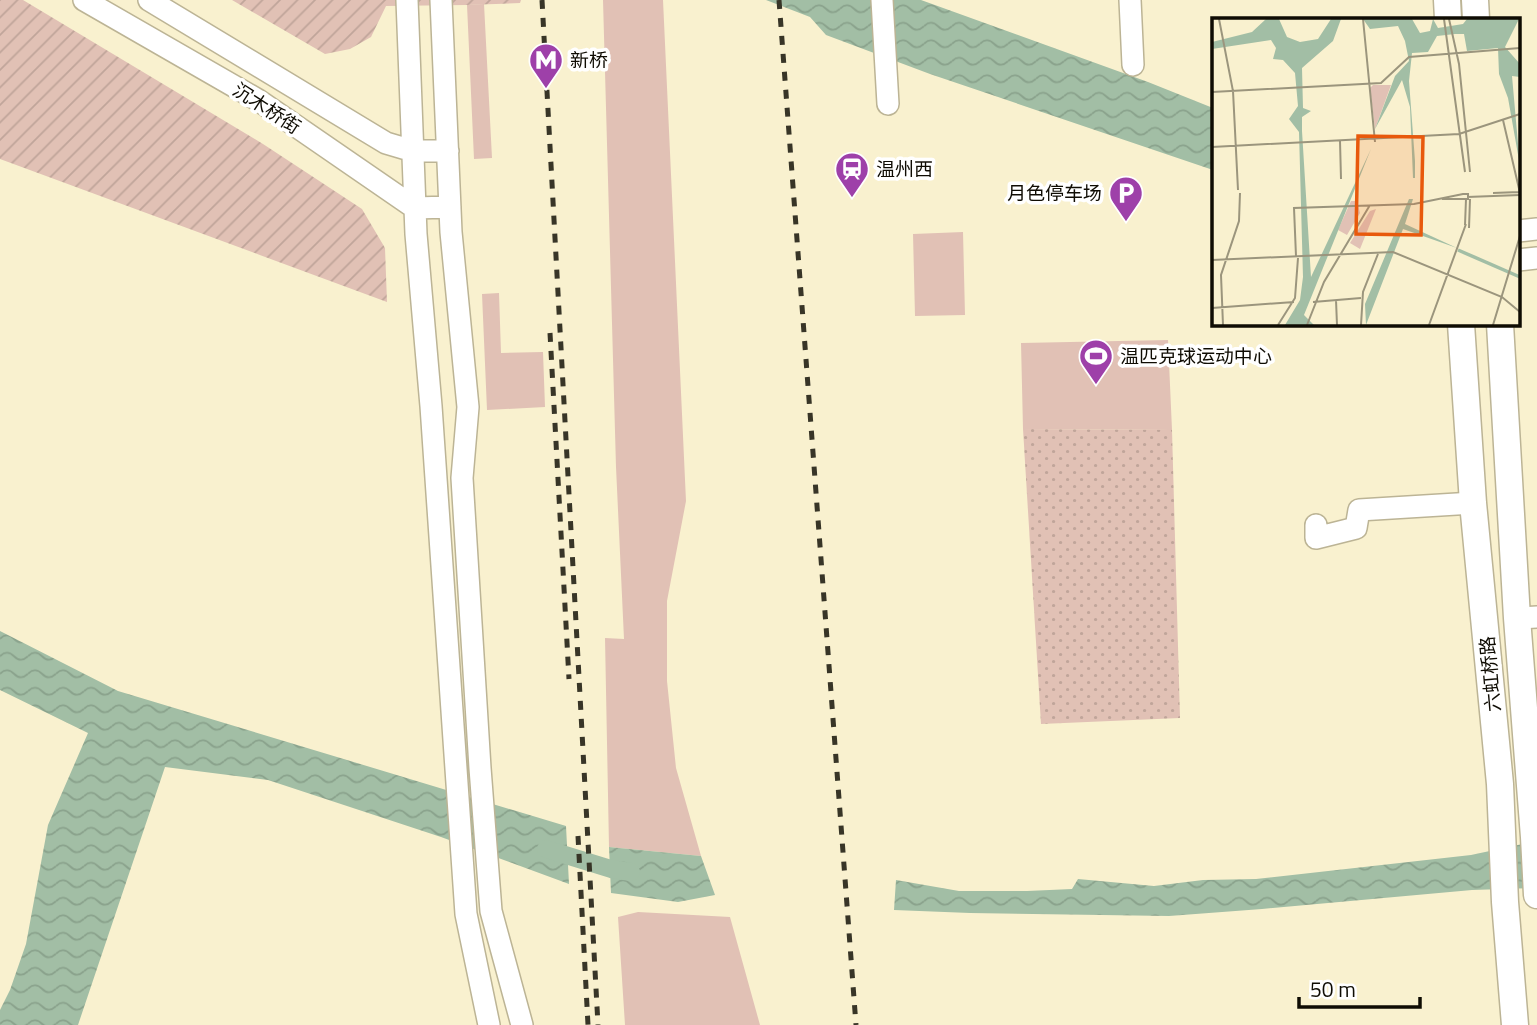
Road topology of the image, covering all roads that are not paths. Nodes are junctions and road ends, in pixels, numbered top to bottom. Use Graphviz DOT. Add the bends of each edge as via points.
graph roads {
  1 [pos="84,0"];
  2 [pos="149,0"];
  3 [pos="407,0"];
  4 [pos="441,0"];
  5 [pos="882,0"];
  6 [pos="1130,0"];
  7 [pos="1447,0"];
  8 [pos="1475,0"];
  9 [pos="1448,18"];
  10 [pos="1476,18"];
  11 [pos="1133,65"];
  12 [pos="888,104"];
  13 [pos="412,151"];
  14 [pos="447,151"];
  15 [pos="450,207"];
  16 [pos="415,208"];
  17 [pos="1461,326"];
  18 [pos="1500,326"];
  19 [pos="1473,503"];
  20 [pos="1316,525"];
  21 [pos="1527,618"];
  22 [pos="1537,895"];
  23 [pos="489,1025"];
  24 [pos="522,1025"];
  25 [pos="1515,1025"];
  1 -- 16 [label="street, 沉木桥街" via="258,100"];
  2 -- 13 [label="street, 沉木桥街" via="386,143"];
  3 -- 13 [label="street"];
  4 -- 14 [label="street"];
  5 -- 12 [label="street"];
  6 -- 11 [label="street"];
  7 -- 9 [label="main road"];
  8 -- 10 [label="main road"];
  13 -- 14 [label="street, 沉木桥街"];
  13 -- 16 [label="street"];
  14 -- 15 [label="street"];
  15 -- 16 [label="street"];
  15 -- 24 [label="street" via="468,407 462,478 491,911"];
  16 -- 23 [label="street" via="466,914"];
  17 -- 19 [label="main road, 六虹桥路"];
  18 -- 21 [label="main road, 六虹桥路"];
  19 -- 20 [label="street" via="1359,510 1356,528 1316,538"];
  19 -- 25 [label="main road, 六虹桥路" via="1500,784"];
  21 -- 22 [label="main road, 六虹桥路"];
}
